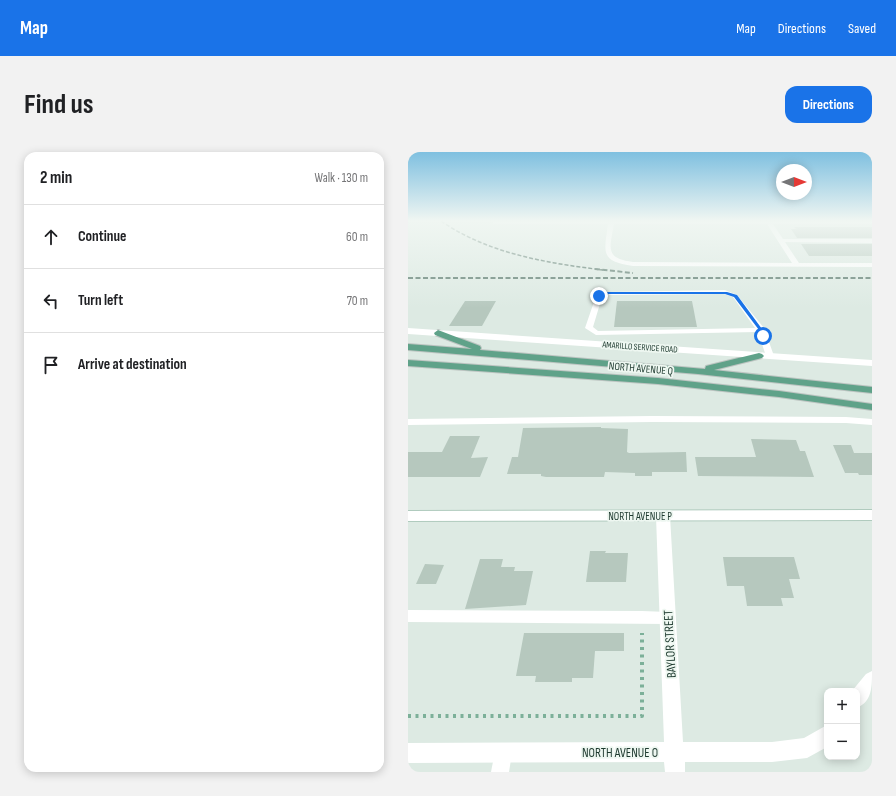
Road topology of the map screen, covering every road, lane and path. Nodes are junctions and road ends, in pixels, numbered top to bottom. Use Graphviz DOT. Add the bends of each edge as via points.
graph roads {
  1 [pos="608,250"];
  2 [pos="787,250"];
  3 [pos="797,265"];
  4 [pos="872,265"];
  5 [pos="761,330"];
  6 [pos="408,331"];
  7 [pos="438,333"];
  8 [pos="408,347"];
  9 [pos="490,353"];
  10 [pos="759,356"];
  11 [pos="770,356"];
  12 [pos="408,363"];
  13 [pos="872,363"];
  14 [pos="700,370"];
  15 [pos="872,390"];
  16 [pos="872,407"];
  17 [pos="408,422"];
  18 [pos="872,422"];
  19 [pos="872,515"];
  20 [pos="408,516"];
  21 [pos="662,516"];
  22 [pos="408,616"];
  23 [pos="642,617"];
  24 [pos="668,618"];
  25 [pos="872,680"];
  26 [pos="860,695"];
  27 [pos="408,716"];
  28 [pos="824,737"];
  29 [pos="674,752"];
  30 [pos="408,753"];
  31 [pos="503,753"];
  32 [pos="500,772"];
  33 [pos="675,772"];
  1 -- 3 [label="street" via="609,255 617,261 633,264"];
  2 -- 3 [label="street"];
  3 -- 4 [label="street"];
  5 -- 5 [label="lane" via="735,296 725,292 608,293 599,296 589,328 596,333"];
  5 -- 11 [label="lane"];
  6 -- 7 [label="street, AMARILLO SERVICE ROAD"];
  7 -- 9 [label="main road"];
  7 -- 10 [label="street, AMARILLO SERVICE ROAD"];
  8 -- 9 [label="main road, NORTH AVENUE Q"];
  9 -- 14 [label="main road, NORTH AVENUE Q"];
  10 -- 11 [label="street, AMARILLO SERVICE ROAD"];
  10 -- 14 [label="main road"];
  11 -- 13 [label="street, AMARILLO SERVICE ROAD"];
  12 -- 16 [label="main road, NORTH AVENUE Q" via="658,381"];
  14 -- 15 [label="main road, NORTH AVENUE Q"];
  17 -- 18 [label="lane" via="652,419"];
  19 -- 21 [label="street, NORTH AVENUE P"];
  20 -- 21 [label="street, NORTH AVENUE P"];
  21 -- 24 [label="street, BAYLOR STREET"];
  22 -- 23 [label="lane"];
  23 -- 24 [label="lane"];
  23 -- 27 [label="path" via="642,716"];
  24 -- 29 [label="street, BAYLOR STREET"];
  25 -- 26 [label="street"];
  28 -- 29 [label="street, NORTH AVENUE O" via="807,748 772,752"];
  29 -- 31 [label="street, NORTH AVENUE O"];
  29 -- 33 [label="street, BAYLOR STREET"];
  30 -- 31 [label="street, NORTH AVENUE O"];
  31 -- 32 [label="lane"];
}
